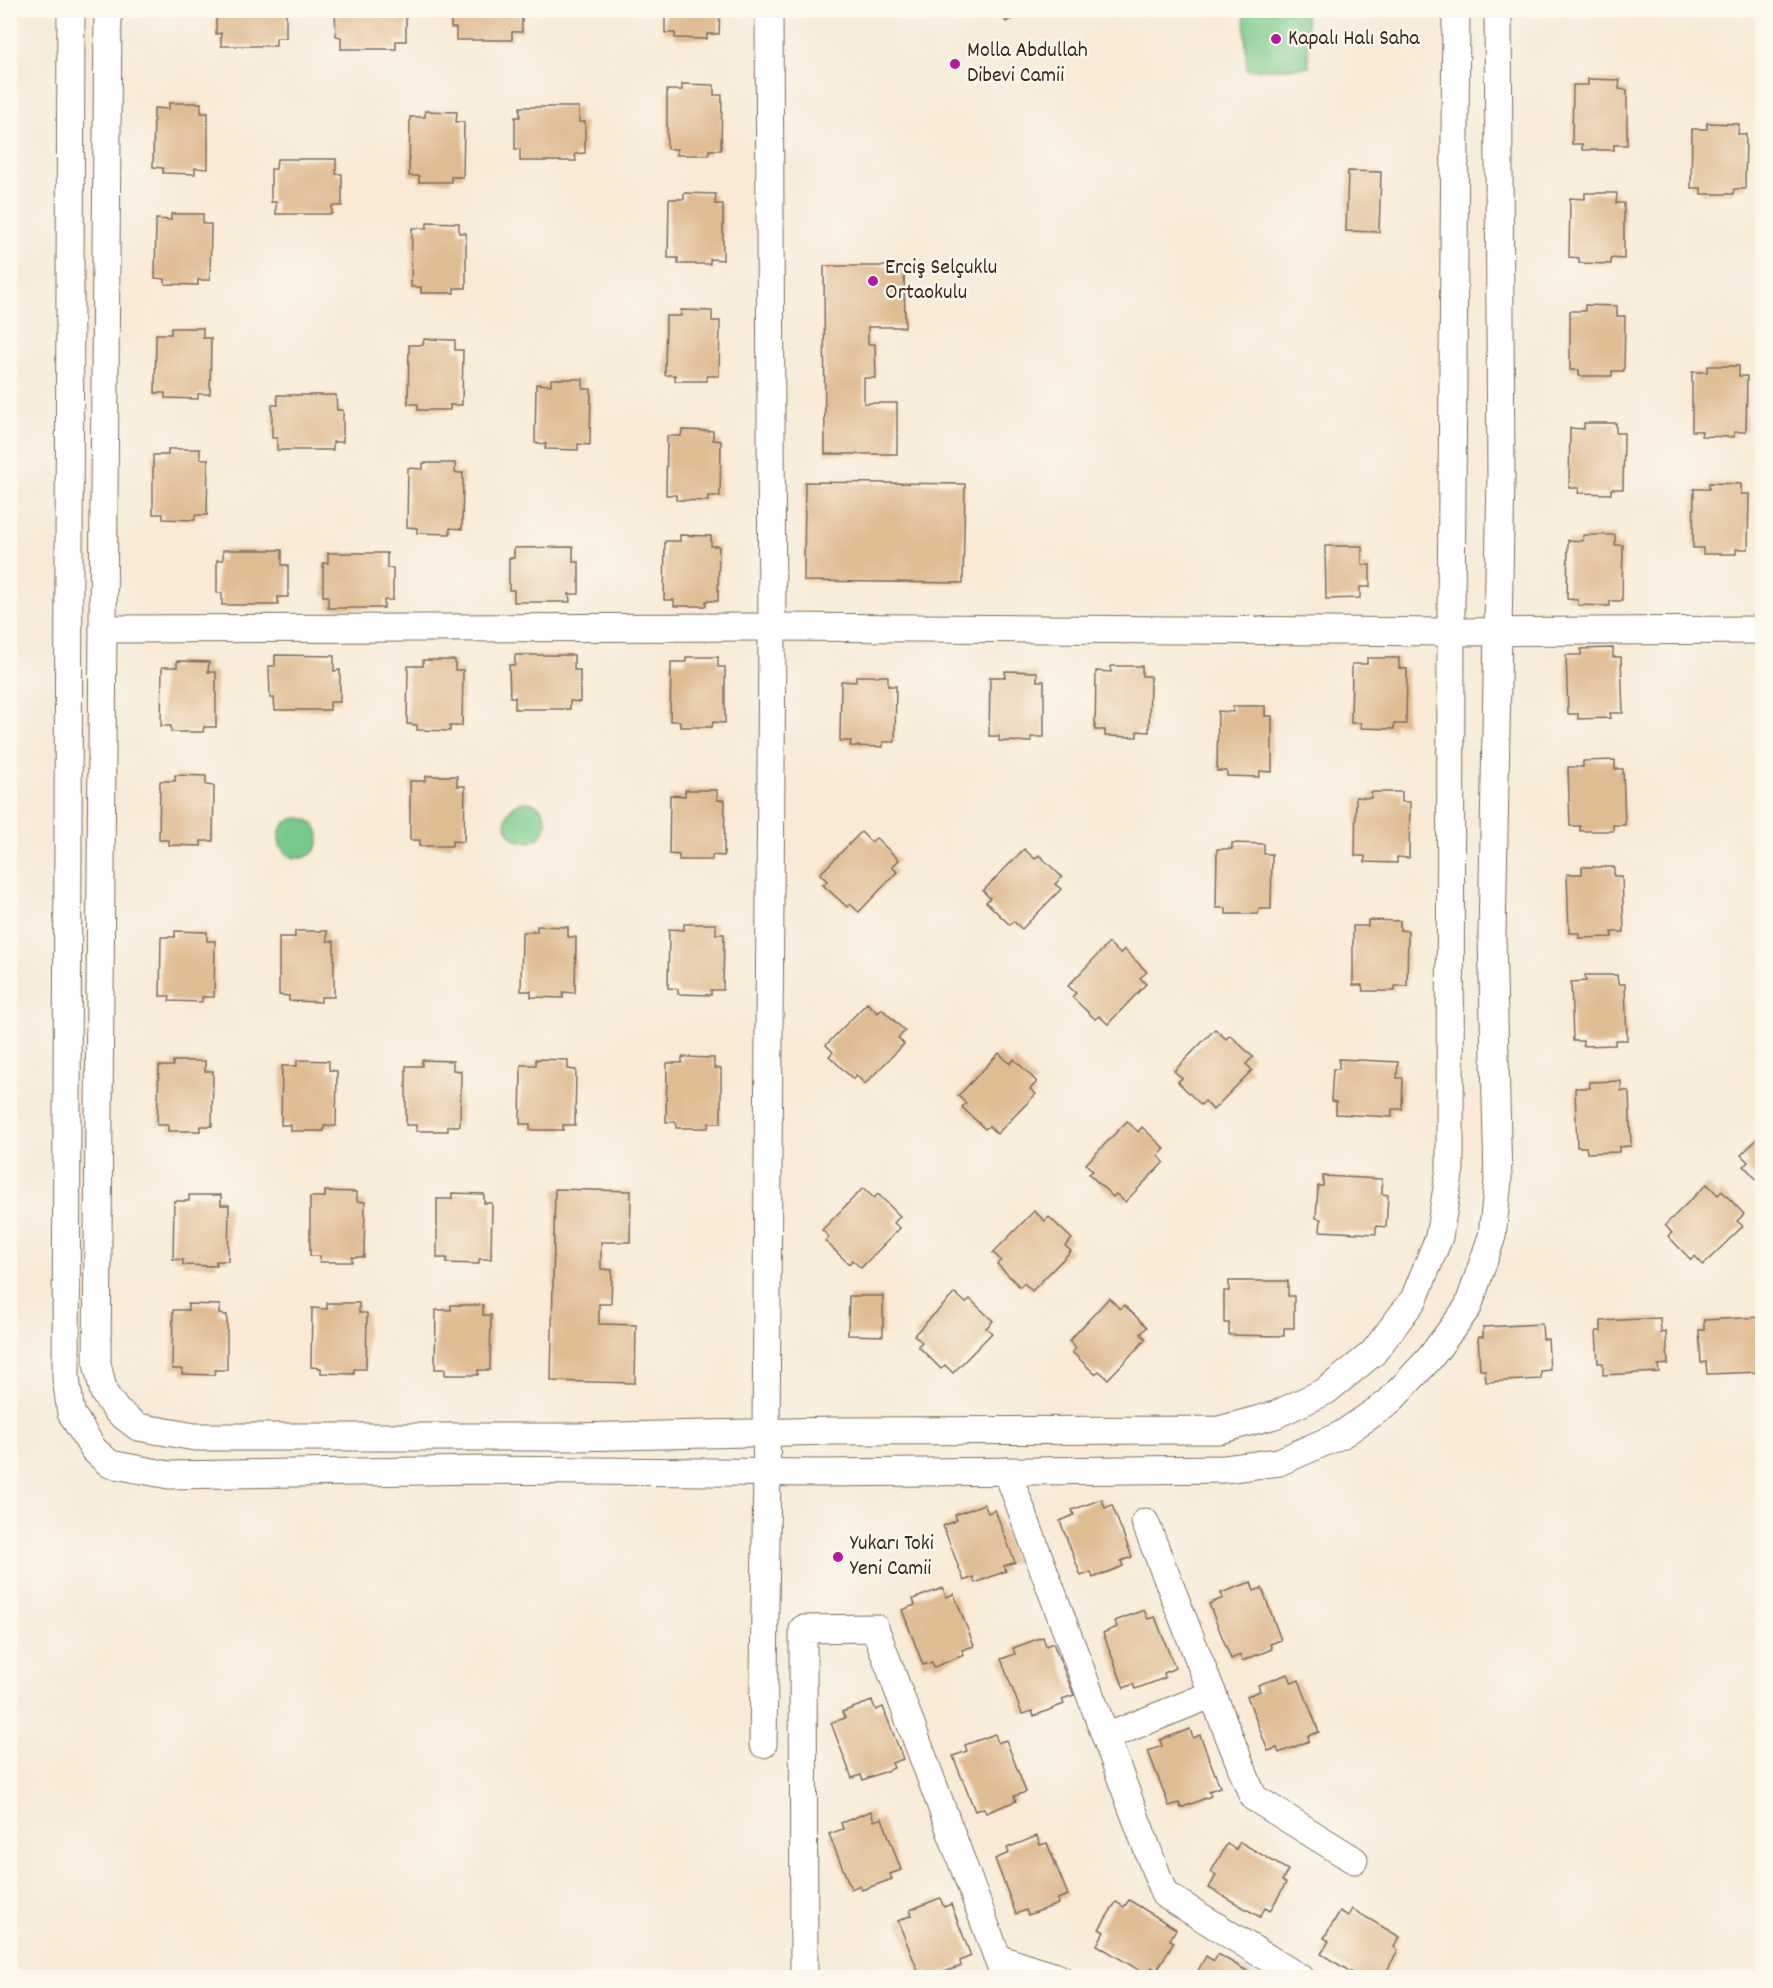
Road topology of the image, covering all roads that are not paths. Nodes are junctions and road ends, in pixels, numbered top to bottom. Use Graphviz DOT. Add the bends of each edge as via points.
graph roads {
  1 [pos="71,10"];
  2 [pos="108,10"];
  3 [pos="770,10"];
  4 [pos="1456,10"];
  5 [pos="1498,10"];
  6 [pos="772,627"];
  7 [pos="104,630"];
  8 [pos="1762,630"];
  9 [pos="1451,632"];
  10 [pos="1498,632"];
  11 [pos="766,1433"];
  12 [pos="1007,1472"];
  13 [pos="767,1473"];
  14 [pos="1145,1522"];
  15 [pos="763,1679"];
  16 [pos="803,1680"];
  17 [pos="1213,1694"];
  18 [pos="1106,1737"];
  19 [pos="763,1744"];
  20 [pos="1354,1860"];
  21 [pos="1001,1968"];
  22 [pos="804,1977"];
  23 [pos="1059,1977"];
  24 [pos="1300,1977"];
  1 -- 13 [label="street" via="66,1377 71,1413 94,1450 110,1464 169,1475 485,1470"];
  2 -- 7 [label="street"];
  3 -- 6 [label="street"];
  4 -- 9 [label="street"];
  5 -- 10 [label="street" via="1501,476"];
  6 -- 7 [label="street"];
  6 -- 9 [label="street"];
  6 -- 11 [label="street"];
  7 -- 11 [label="street" via="97,1363 104,1393 117,1411 138,1427 195,1437"];
  8 -- 10 [label="street"];
  9 -- 10 [label="street"];
  9 -- 11 [label="street" via="1450,1169 1439,1237 1414,1299 1373,1353 1326,1391 1275,1414 1219,1430"];
  10 -- 12 [label="street" via="1492,936 1498,1181 1492,1236 1468,1307 1430,1358 1388,1403 1341,1435 1279,1462 1225,1469"];
  11 -- 13 [label="street"];
  12 -- 13 [label="street"];
  12 -- 18 [label="street"];
  13 -- 15 [label="street"];
  14 -- 17 [label="street"];
  15 -- 16 [label="street"];
  15 -- 19 [label="street"];
  16 -- 21 [label="street" via="803,1629 874,1628"];
  16 -- 22 [label="street"];
  17 -- 18 [label="street"];
  17 -- 20 [label="street" via="1253,1797"];
  18 -- 24 [label="street" via="1164,1894"];
  21 -- 23 [label="street"];
}
